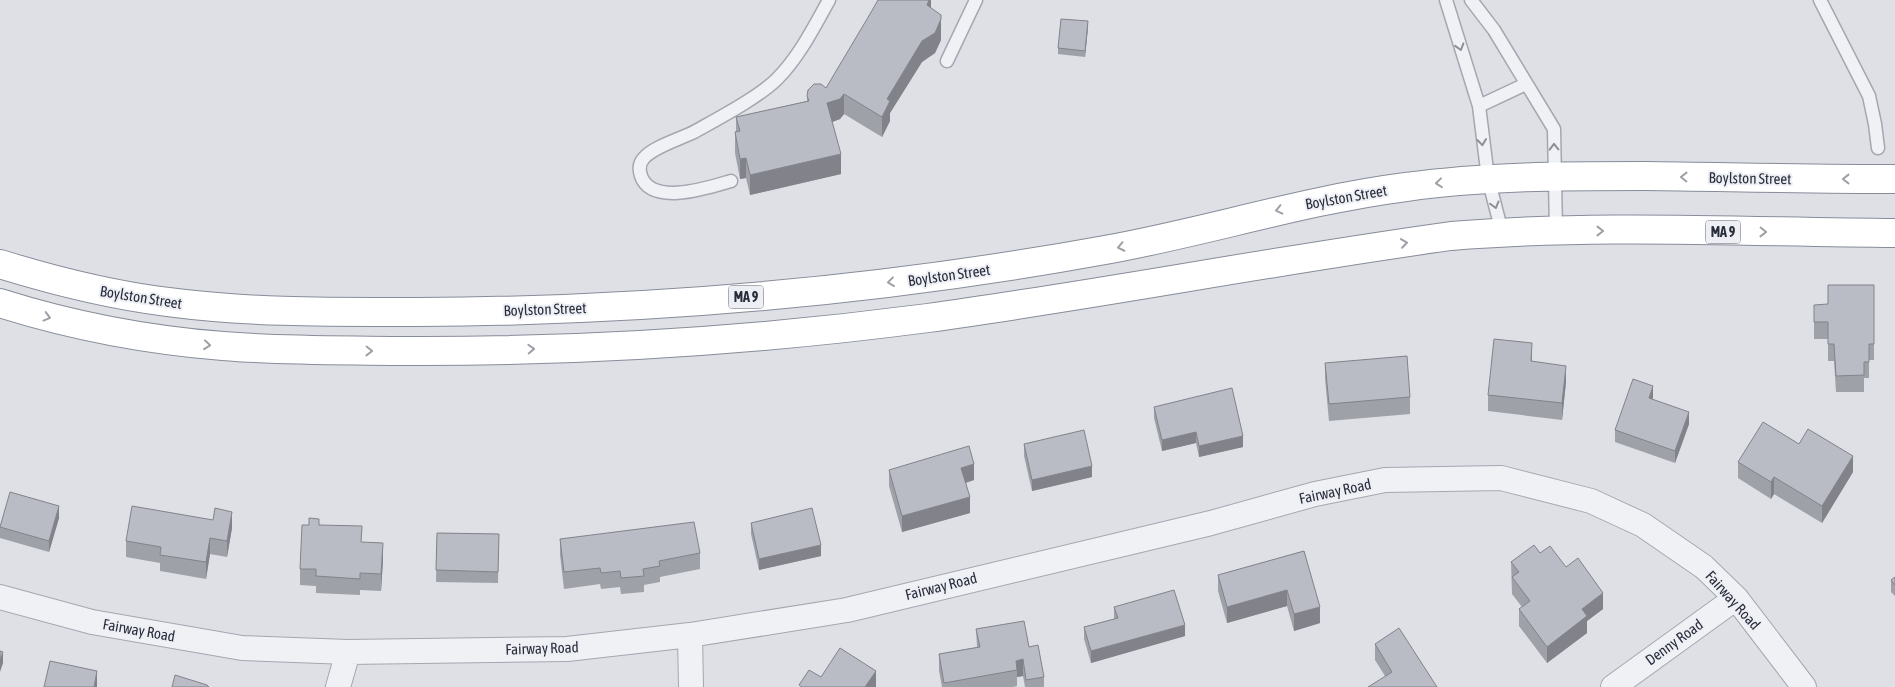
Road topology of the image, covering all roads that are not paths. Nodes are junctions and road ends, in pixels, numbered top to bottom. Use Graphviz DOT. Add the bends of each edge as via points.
graph roads {
  1 [pos="829,0"];
  2 [pos="976,0"];
  3 [pos="1446,0"];
  4 [pos="1471,0"];
  5 [pos="1820,0"];
  6 [pos="947,61"];
  7 [pos="1526,84"];
  8 [pos="1479,106"];
  9 [pos="1878,148"];
  10 [pos="1554,176"];
  11 [pos="1488,178"];
  12 [pos="1895,179"];
  13 [pos="731,181"];
  14 [pos="1556,231"];
  15 [pos="1502,232"];
  16 [pos="1895,233"];
  17 [pos="0,264"];
  18 [pos="0,304"];
  19 [pos="0,597"];
  20 [pos="1736,598"];
  21 [pos="690,636"];
  22 [pos="348,652"];
  23 [pos="338,687"];
  24 [pos="691,687"];
  25 [pos="1613,687"];
  26 [pos="1804,687"];
  1 -- 13 [label="lane" via="791,63 773,82 694,132 651,152 640,166 644,182 653,189 664,191 688,193"];
  2 -- 6 [label="lane"];
  3 -- 8 [label="lane, one-way"];
  4 -- 7 [label="lane" via="1494,30"];
  5 -- 9 [label="lane" via="1869,96"];
  7 -- 8 [label="lane"];
  10 -- 7 [label="lane, one-way" via="1554,129"];
  8 -- 11 [label="lane, one-way"];
  10 -- 11 [label="highway, Boylston Street / MA 9"];
  12 -- 10 [label="highway, Boylston Street / MA 9, one-way"];
  10 -- 14 [label="lane"];
  11 -- 15 [label="lane, one-way"];
  11 -- 17 [label="highway, Boylston Street / MA 9, one-way" via="1327,199 1111,250 974,271 809,292 614,307 367,312 217,307 119,294"];
  14 -- 15 [label="highway, MA 9"];
  14 -- 16 [label="highway, MA 9, one-way"];
  18 -- 15 [label="highway, MA 9, one-way" via="85,327 223,346 422,351 614,346 766,335 924,318 1337,252"];
  19 -- 22 [label="street, Fairway Road" via="92,622 242,648"];
  20 -- 21 [label="street, Fairway Road" via="1704,567 1643,525 1591,501 1501,478 1385,480 1315,494 1210,524 847,610"];
  20 -- 25 [label="street, Denny Road"];
  20 -- 26 [label="street, Fairway Road"];
  21 -- 22 [label="street, Fairway Road" via="567,649"];
  21 -- 24 [label="street"];
  22 -- 23 [label="street"];
}
